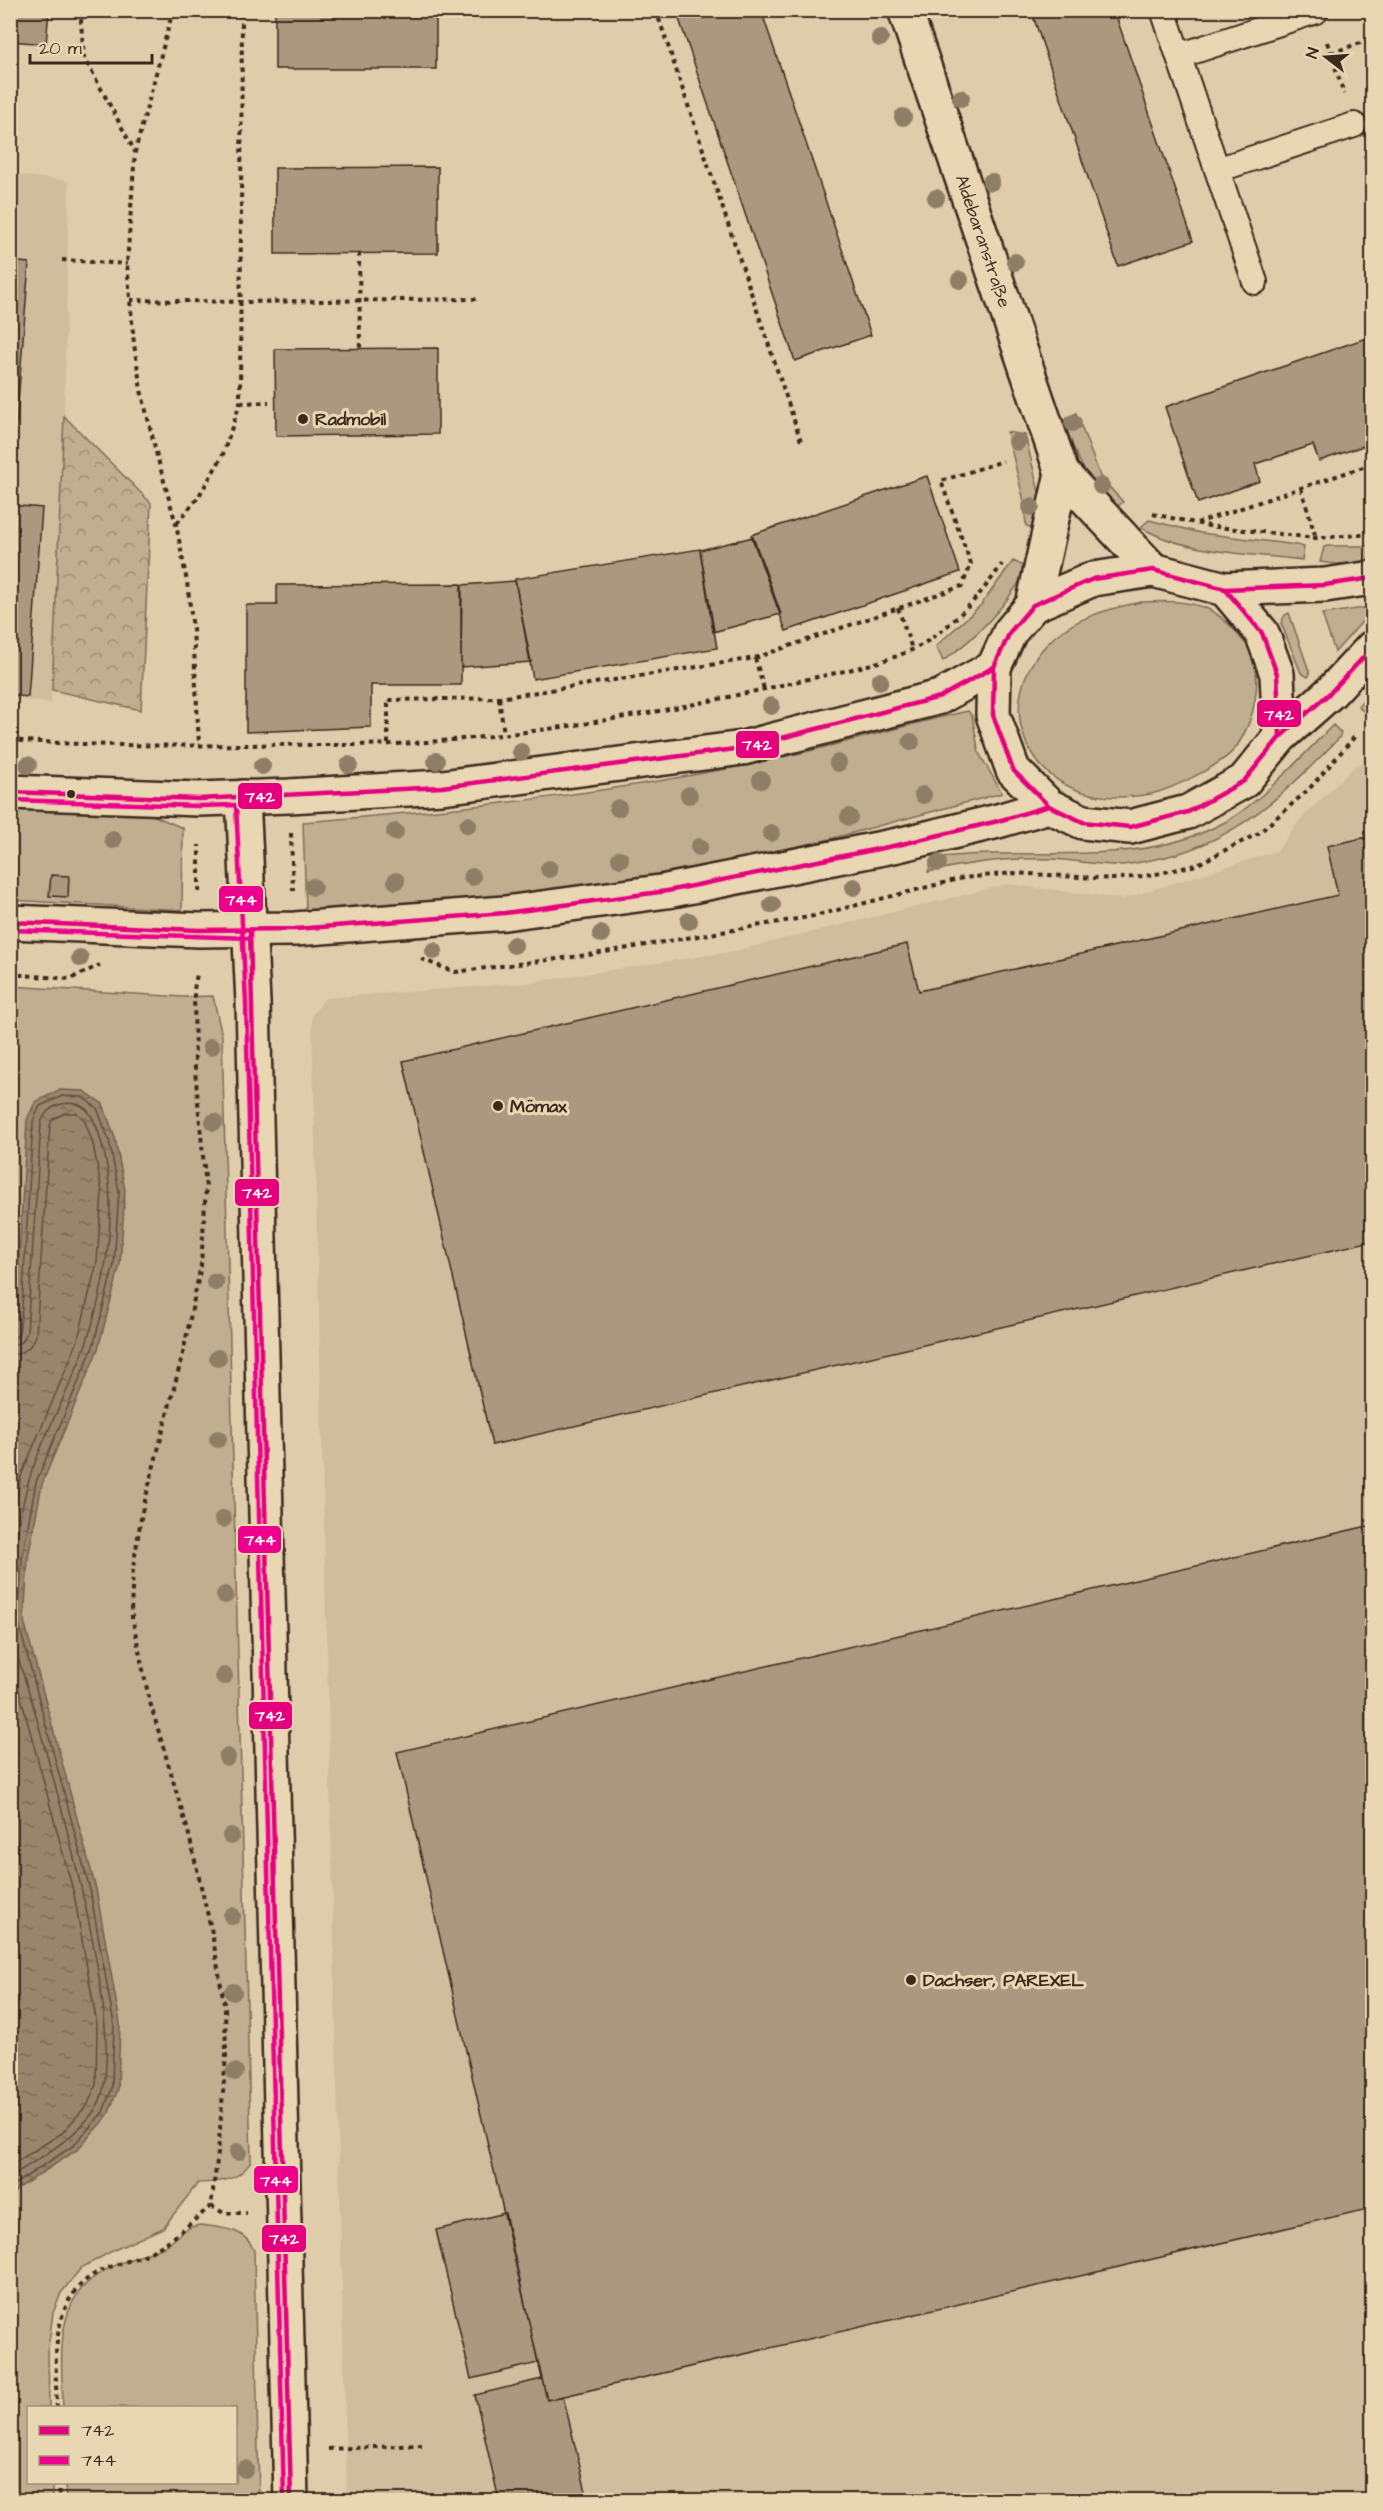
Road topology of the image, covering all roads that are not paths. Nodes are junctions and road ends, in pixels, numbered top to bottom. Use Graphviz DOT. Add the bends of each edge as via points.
graph roads {
  1 [pos="905,10"];
  2 [pos="1163,10"];
  3 [pos="1316,11"];
  4 [pos="1179,56"];
  5 [pos="1354,124"];
  6 [pos="1217,170"];
  7 [pos="1255,282"];
  8 [pos="1062,473"];
  9 [pos="1153,570"];
  10 [pos="1372,578"];
  11 [pos="1225,589"];
  12 [pos="1033,604"];
  13 [pos="1372,648"];
  14 [pos="994,667"];
  15 [pos="1280,737"];
  16 [pos="10,792"];
  17 [pos="243,797"];
  18 [pos="1049,806"];
  19 [pos="10,922"];
  20 [pos="250,931"];
  21 [pos="291,2500"];
  1 -- 8 [label="street, Aldebaranstraße"];
  2 -- 4 [label="lane"];
  3 -- 4 [label="lane"];
  4 -- 6 [label="lane"];
  5 -- 6 [label="lane"];
  6 -- 7 [label="lane"];
  8 -- 9 [label="street, Aldebaranstraße"];
  8 -- 12 [label="street"];
  9 -- 11 [label="street"];
  9 -- 12 [label="street" via="1093,579"];
  10 -- 11 [label="street" via="1325,585"];
  11 -- 15 [label="street" via="1262,633 1277,674"];
  12 -- 14 [label="street" via="1010,632"];
  13 -- 15 [label="street" via="1331,692"];
  14 -- 17 [label="street" via="940,697 743,748 442,787"];
  14 -- 18 [label="street" via="993,715 1013,770"];
  15 -- 18 [label="street" via="1244,781 1188,812 1130,827 1083,822"];
  16 -- 17 [label="street"];
  17 -- 20 [label="street"];
  18 -- 20 [label="street" via="898,845 667,891 505,913"];
  19 -- 20 [label="street"];
  20 -- 21 [label="street"];
}
